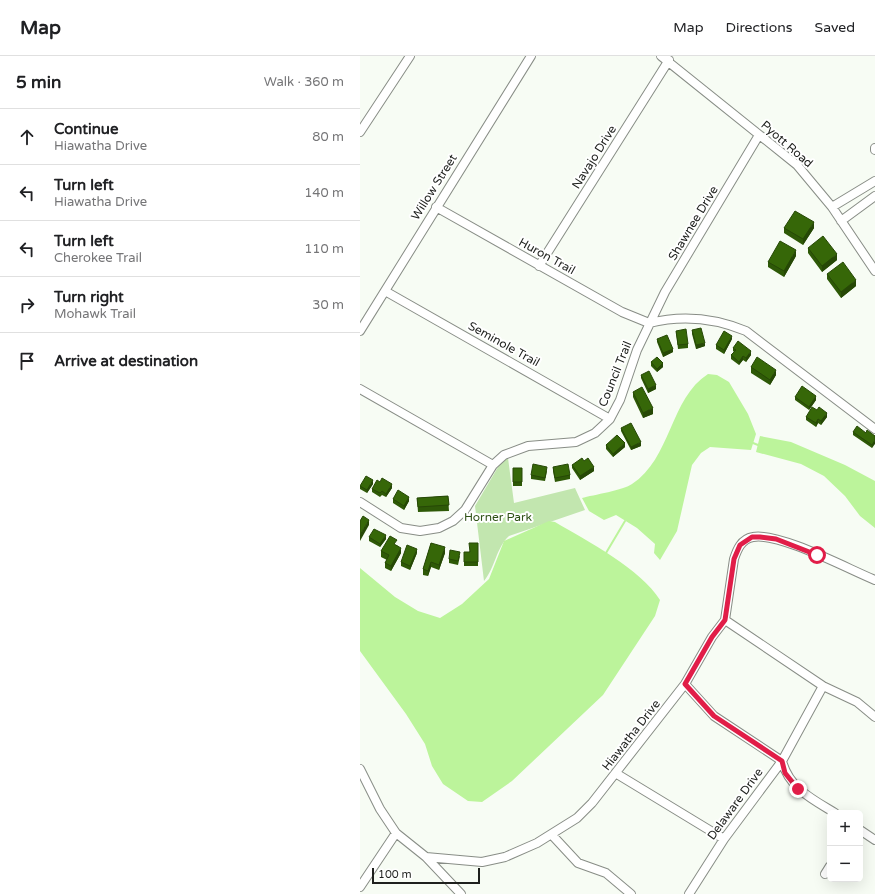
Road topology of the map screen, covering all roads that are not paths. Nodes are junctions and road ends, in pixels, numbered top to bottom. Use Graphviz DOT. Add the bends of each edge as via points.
graph roads {
  1 [pos="410,56"];
  2 [pos="531,56"];
  3 [pos="661,56"];
  4 [pos="669,60"];
  5 [pos="360,132"];
  6 [pos="759,135"];
  7 [pos="875,181"];
  8 [pos="875,196"];
  9 [pos="436,207"];
  10 [pos="832,207"];
  11 [pos="841,221"];
  12 [pos="539,266"];
  13 [pos="875,271"];
  14 [pos="385,291"];
  15 [pos="649,323"];
  16 [pos="360,331"];
  17 [pos="360,389"];
  18 [pos="610,419"];
  19 [pos="875,429"];
  20 [pos="493,465"];
  21 [pos="360,502"];
  22 [pos="875,580"];
  23 [pos="725,620"];
  24 [pos="685,684"];
  25 [pos="823,686"];
  26 [pos="875,717"];
  27 [pos="782,761"];
  28 [pos="360,769"];
  29 [pos="617,774"];
  30 [pos="830,810"];
  31 [pos="863,832"];
  32 [pos="396,833"];
  33 [pos="552,835"];
  34 [pos="724,839"];
  35 [pos="875,840"];
  36 [pos="426,857"];
  37 [pos="827,871"];
  38 [pos="825,874"];
  39 [pos="360,887"];
  40 [pos="461,894"];
  41 [pos="631,894"];
  42 [pos="689,894"];
  1 -- 5 [label="street"];
  2 -- 9 [label="street, Willow Street"];
  3 -- 4 [label="street, Pyott Road"];
  4 -- 6 [label="street, Pyott Road"];
  4 -- 12 [label="street, Navajo Drive"];
  6 -- 10 [label="street, Pyott Road" via="797,166"];
  6 -- 15 [label="street, Shawnee Drive"];
  7 -- 10 [label="street"];
  8 -- 11 [label="street"];
  9 -- 12 [label="street, Huron Trail"];
  9 -- 14 [label="street, Willow Street"];
  10 -- 11 [label="street, Pyott Road"];
  11 -- 13 [label="street, Pyott Road"];
  12 -- 15 [label="street, Huron Trail" via="622,312"];
  14 -- 16 [label="street, Willow Street"];
  14 -- 18 [label="street, Seminole Trail"];
  15 -- 18 [label="street, Council Trail" via="620,400"];
  15 -- 19 [label="street" via="671,318 703,320 724,323 746,331"];
  17 -- 20 [label="street"];
  18 -- 20 [label="street, Council Trail" via="595,433 576,442 528,446 504,455"];
  20 -- 21 [label="street, Council Trail" via="465,510 450,523 438,528 420,531 401,528"];
  22 -- 23 [label="street, Hiawatha Drive" via="797,546 776,539 752,537 740,545 735,555"];
  23 -- 24 [label="street, Hiawatha Drive" via="712,637"];
  23 -- 25 [label="street"];
  24 -- 27 [label="street" via="714,716"];
  24 -- 29 [label="street, Hiawatha Drive" via="667,710 630,753"];
  25 -- 26 [label="street" via="857,702"];
  25 -- 27 [label="street, Delaware Drive"];
  27 -- 30 [label="street" via="785,773 798,789"];
  27 -- 34 [label="street, Delaware Drive"];
  28 -- 32 [label="street" via="380,809"];
  29 -- 33 [label="street, Hiawatha Drive" via="584,811"];
  29 -- 34 [label="street"];
  31 -- 35 [label="street"];
  32 -- 36 [label="street"];
  32 -- 39 [label="street"];
  33 -- 36 [label="street, Hiawatha Drive" via="521,851 495,860 460,861"];
  33 -- 41 [label="street" via="578,863 606,872"];
  34 -- 42 [label="street, Delaware Drive"];
  36 -- 40 [label="street"];
  37 -- 38 [label="street"];
}
